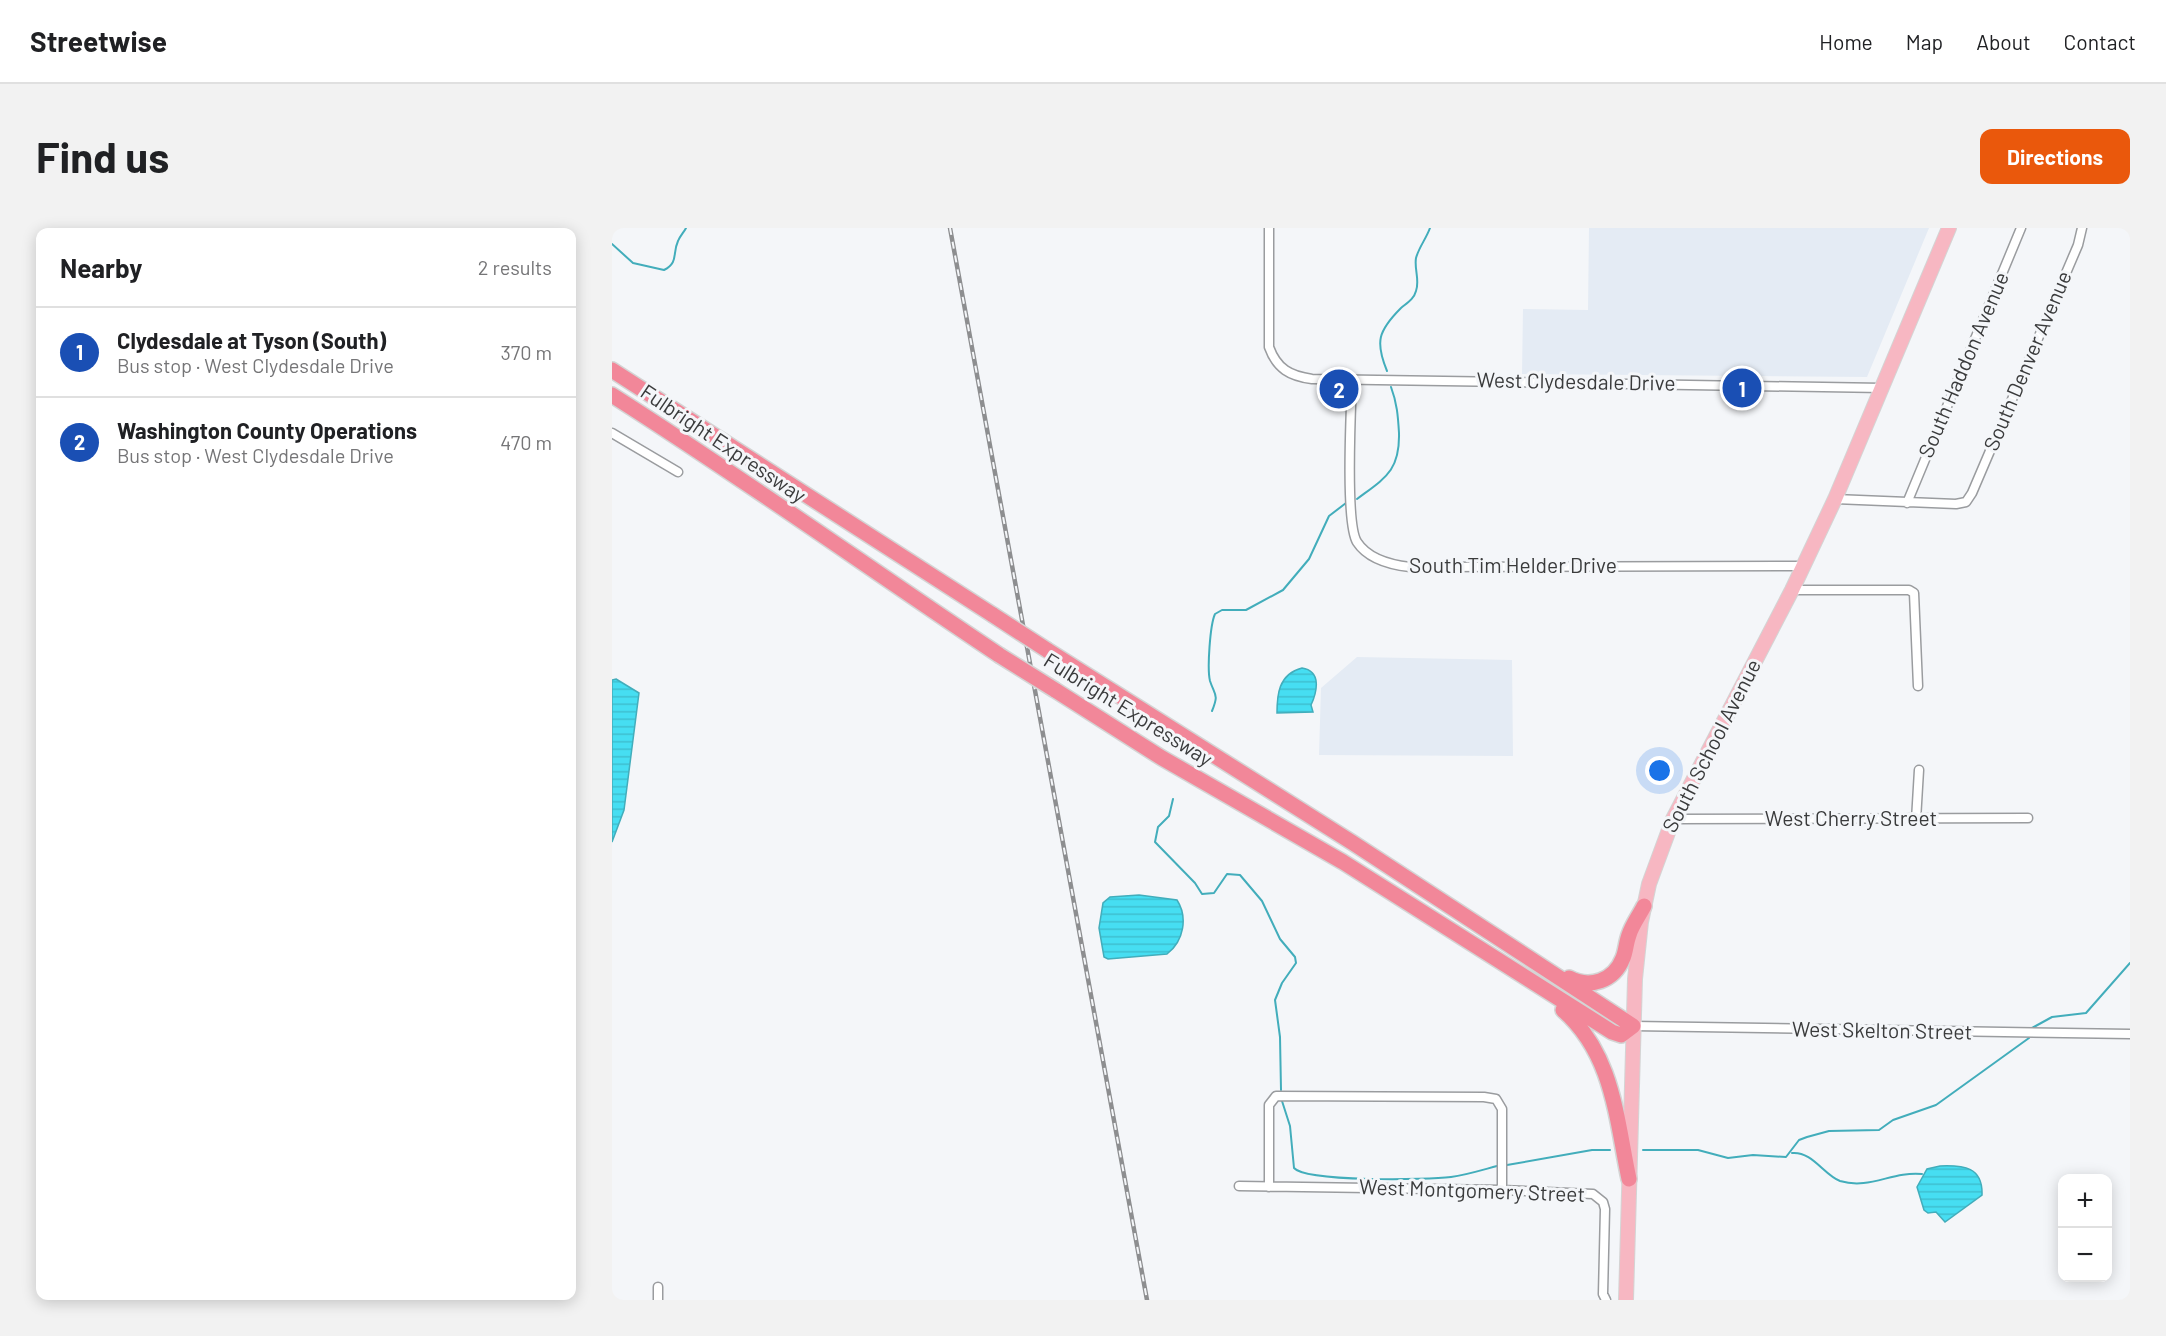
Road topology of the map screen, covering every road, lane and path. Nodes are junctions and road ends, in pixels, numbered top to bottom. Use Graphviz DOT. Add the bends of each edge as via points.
graph roads {
  1 [pos="1269,228"];
  2 [pos="1949,228"];
  3 [pos="2021,228"];
  4 [pos="2082,228"];
  5 [pos="612,359"];
  6 [pos="612,370"];
  7 [pos="1352,380"];
  8 [pos="1884,388"];
  9 [pos="612,395"];
  10 [pos="678,412"];
  11 [pos="612,433"];
  12 [pos="678,472"];
  13 [pos="1835,499"];
  14 [pos="1907,503"];
  15 [pos="1803,566"];
  16 [pos="1792,590"];
  17 [pos="1918,686"];
  18 [pos="1919,770"];
  19 [pos="2028,818"];
  20 [pos="1673,819"];
  21 [pos="1916,820"];
  22 [pos="1644,906"];
  23 [pos="1494,934"];
  24 [pos="1530,983"];
  25 [pos="1633,1026"];
  26 [pos="2130,1034"];
  27 [pos="1629,1179"];
  28 [pos="1239,1186"];
  29 [pos="1269,1187"];
  30 [pos="1503,1190"];
  31 [pos="658,1287"];
  32 [pos="658,1300"];
  33 [pos="1606,1300"];
  34 [pos="1626,1300"];
  1 -- 7 [label="street, West Clydesdale Drive" via="1268,333 1274,361 1296,376"];
  2 -- 8 [label="main road, South School Avenue"];
  3 -- 14 [label="street, South Haddon Avenue"];
  4 -- 14 [label="street, South Denver Avenue" via="1972,493 1966,501 1956,504"];
  5 -- 10 [label="highway"];
  6 -- 10 [label="highway, Fulbright Expressway"];
  7 -- 8 [label="street, West Clydesdale Drive"];
  7 -- 15 [label="street, South Tim Helder Drive" via="1353,530 1362,548 1381,560 1410,567"];
  8 -- 13 [label="main road, South School Avenue"];
  9 -- 24 [label="highway, Fulbright Expressway, bridge" via="729,470 999,656 1162,758 1343,862"];
  10 -- 23 [label="highway, Fulbright Expressway, bridge"];
  11 -- 12 [label="street"];
  13 -- 14 [label="street"];
  13 -- 15 [label="main road, South School Avenue"];
  15 -- 16 [label="main road, South School Avenue"];
  16 -- 17 [label="street" via="1914,593"];
  16 -- 20 [label="main road, South School Avenue"];
  18 -- 21 [label="street"];
  19 -- 21 [label="street, West Cherry Street"];
  20 -- 21 [label="street, West Cherry Street"];
  20 -- 22 [label="main road, South School Avenue"];
  22 -- 23 [label="highway" via="1620,965 1594,983 1572,980"];
  22 -- 25 [label="main road, South School Avenue"];
  23 -- 25 [label="highway"];
  24 -- 25 [label="highway, Fulbright Expressway" via="1612,1032 1621,1035"];
  24 -- 27 [label="highway" via="1570,1016 1601,1059 1612,1089"];
  25 -- 26 [label="street, West Skelton Street"];
  25 -- 27 [label="main road, South School Avenue"];
  27 -- 34 [label="main road, South School Avenue"];
  28 -- 29 [label="street, West Montgomery Street"];
  29 -- 30 [label="street, West Montgomery Street"];
  29 -- 30 [label="street" via="1269,1105 1279,1095 1491,1097 1501,1103"];
  30 -- 33 [label="street, West Montgomery Street" via="1599,1197 1605,1209"];
  31 -- 32 [label="street"];
}
